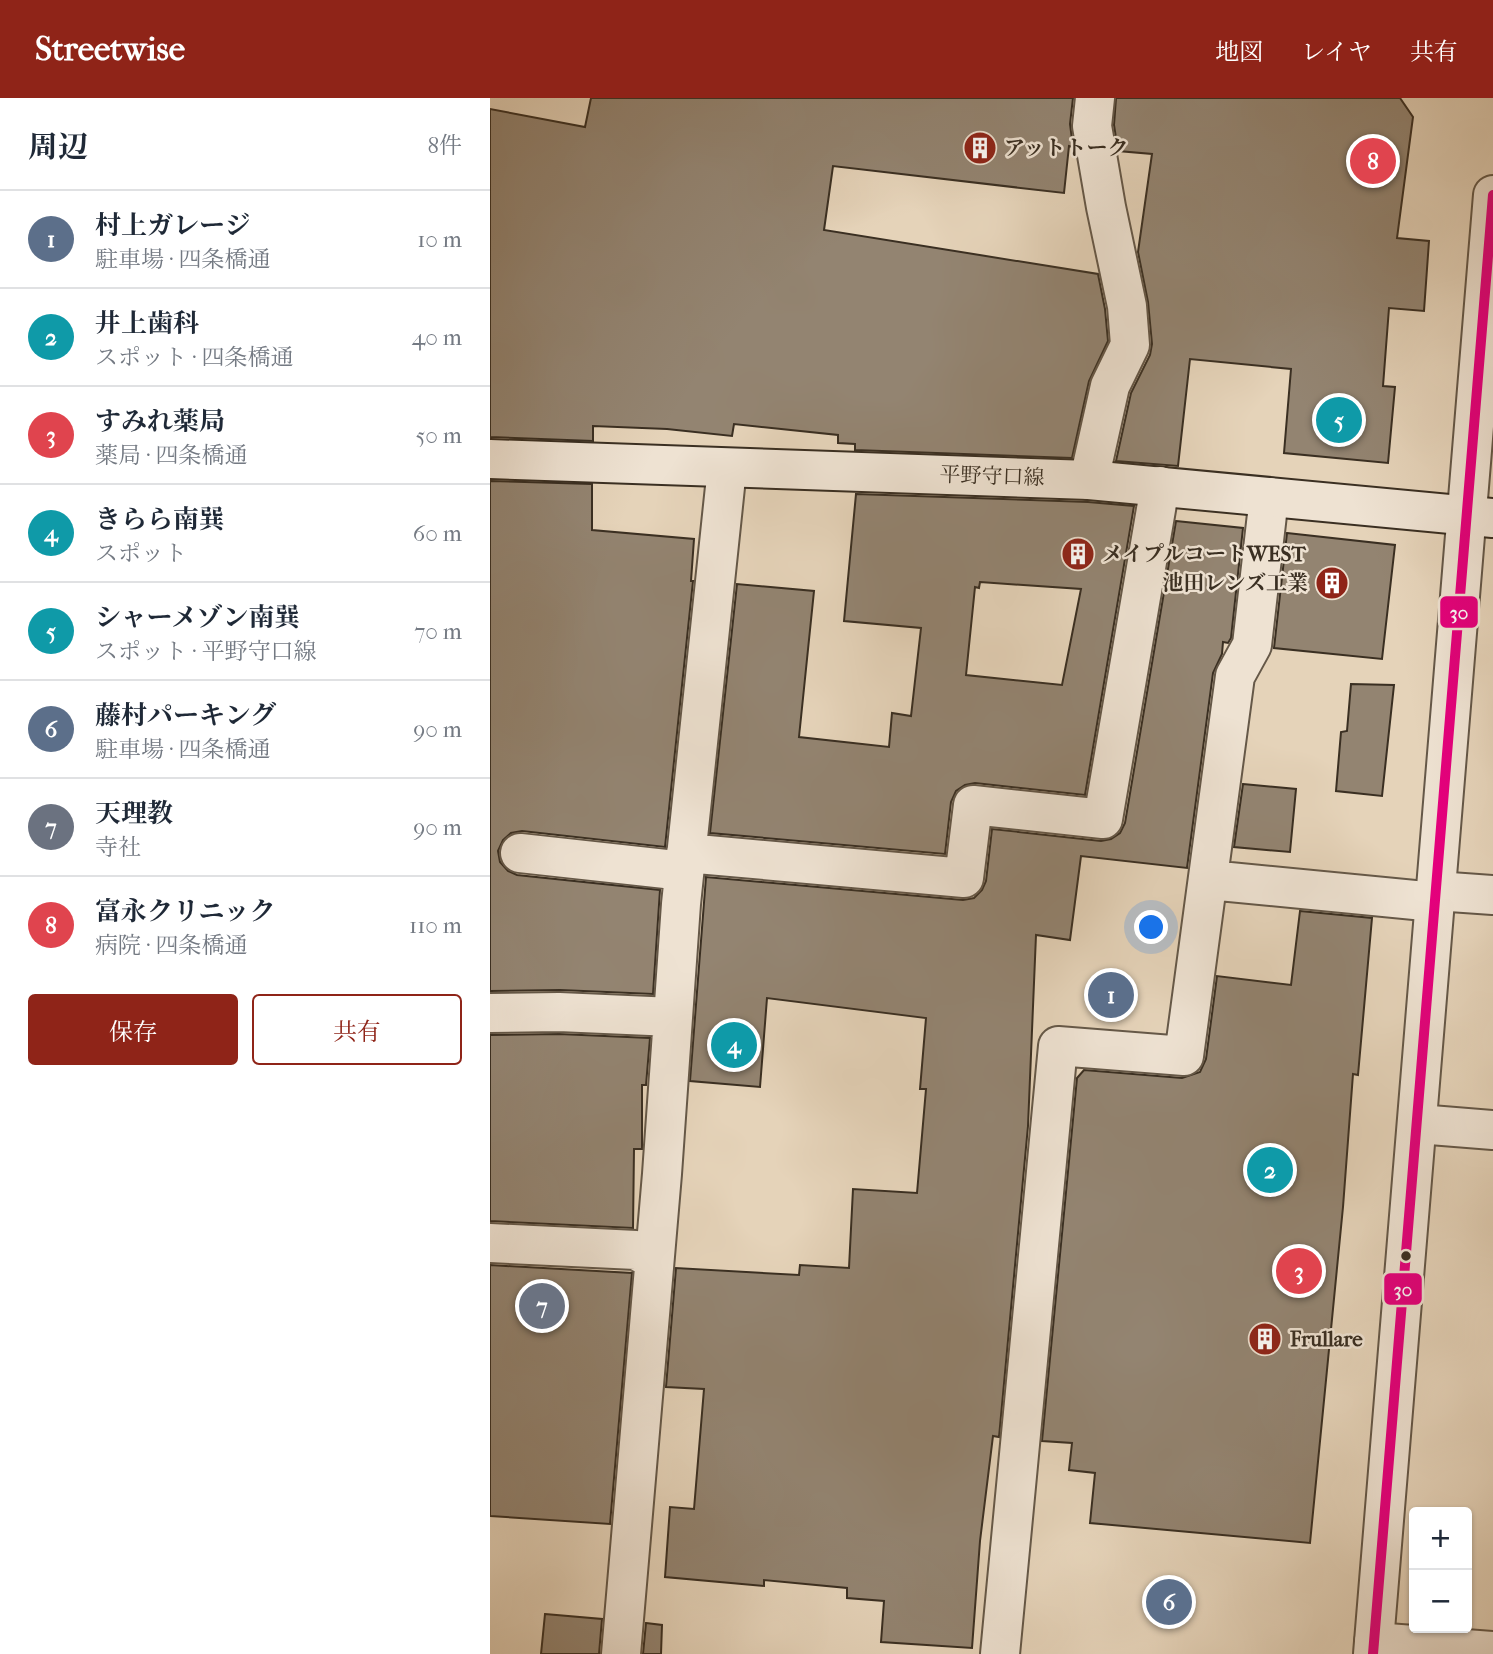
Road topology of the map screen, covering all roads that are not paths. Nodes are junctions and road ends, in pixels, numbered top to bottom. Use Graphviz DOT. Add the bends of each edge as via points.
graph roads {
  1 [pos="1095,98"];
  2 [pos="1493,195"];
  3 [pos="490,459"];
  4 [pos="727,468"];
  5 [pos="1089,480"];
  6 [pos="1160,486"];
  7 [pos="1269,497"];
  8 [pos="1479,517"];
  9 [pos="520,853"];
  10 [pos="685,862"];
  11 [pos="1209,880"];
  12 [pos="1493,895"];
  13 [pos="1436,896"];
  14 [pos="490,1013"];
  15 [pos="673,1017"];
  16 [pos="1418,1124"];
  17 [pos="1493,1130"];
  18 [pos="490,1243"];
  19 [pos="653,1260"];
  20 [pos="1374,1648"];
  21 [pos="1493,1651"];
  22 [pos="621,1654"];
  23 [pos="1000,1654"];
  1 -- 5 [label="street" via="1092,126 1127,306 1130,345 1110,386"];
  2 -- 8 [label="street"];
  3 -- 4 [label="street, 平野守口線"];
  4 -- 5 [label="street, 平野守口線"];
  4 -- 10 [label="street"];
  5 -- 6 [label="street, 平野守口線"];
  6 -- 7 [label="street, 平野守口線"];
  6 -- 10 [label="street" via="1103,819 973,805 964,878"];
  7 -- 8 [label="street, 平野守口線"];
  7 -- 11 [label="street" via="1252,645 1235,676"];
  8 -- 13 [label="street"];
  9 -- 10 [label="street"];
  10 -- 15 [label="street"];
  11 -- 13 [label="street"];
  11 -- 23 [label="street" via="1184,1056 1058,1046"];
  12 -- 13 [label="street"];
  13 -- 16 [label="street"];
  14 -- 15 [label="street"];
  15 -- 19 [label="street"];
  16 -- 17 [label="street"];
  16 -- 20 [label="street"];
  18 -- 19 [label="street" via="636,1250"];
  19 -- 22 [label="street"];
  20 -- 21 [label="street"];
}
